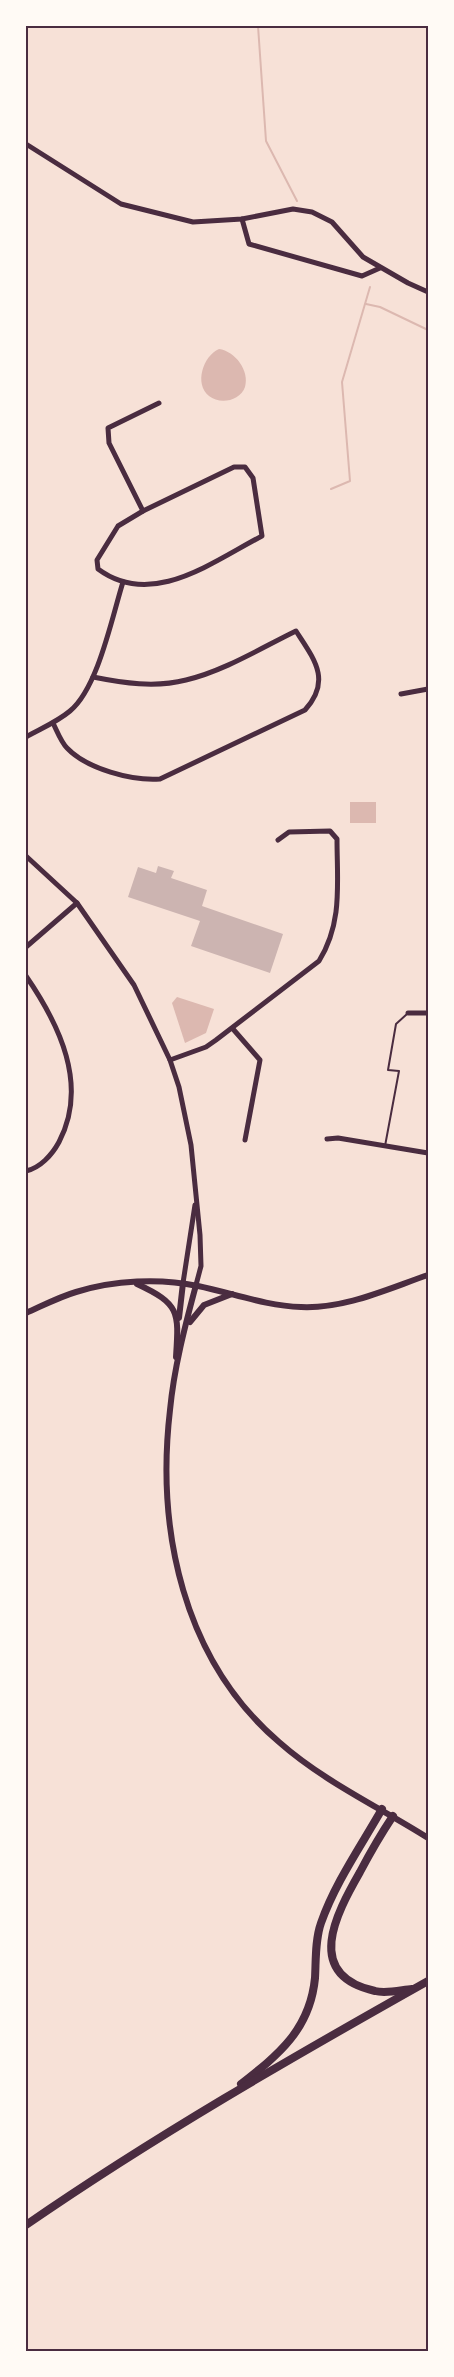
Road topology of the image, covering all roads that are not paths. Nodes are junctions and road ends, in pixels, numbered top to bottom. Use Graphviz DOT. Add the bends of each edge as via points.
graph roads {
  1 [pos="26,144"];
  2 [pos="242,219"];
  3 [pos="380,268"];
  4 [pos="429,292"];
  5 [pos="159,403"];
  6 [pos="143,511"];
  7 [pos="123,582"];
  8 [pos="93,677"];
  9 [pos="429,689"];
  10 [pos="401,694"];
  11 [pos="53,723"];
  12 [pos="26,737"];
  13 [pos="278,840"];
  14 [pos="26,856"];
  15 [pos="77,903"];
  16 [pos="26,947"];
  17 [pos="26,976"];
  18 [pos="408,1013"];
  19 [pos="429,1013"];
  20 [pos="232,1029"];
  21 [pos="170,1060"];
  22 [pos="327,1139"];
  23 [pos="245,1140"];
  24 [pos="385,1146"];
  25 [pos="429,1152"];
  26 [pos="26,1171"];
  27 [pos="196,1195"];
  28 [pos="429,1275"];
  29 [pos="134,1282"];
  30 [pos="183,1283"];
  31 [pos="196,1285"];
  32 [pos="233,1294"];
  33 [pos="26,1313"];
  34 [pos="178,1327"];
  35 [pos="184,1333"];
  36 [pos="174,1376"];
  37 [pos="382,1809"];
  38 [pos="393,1816"];
  39 [pos="429,1838"];
  40 [pos="429,1981"];
  41 [pos="416,1988"];
  42 [pos="217,2103"];
  43 [pos="26,2225"];
  1 -- 2 [label="street" via="121,204 193,222"];
  2 -- 3 [label="street" via="293,209 312,212 332,222 363,257"];
  2 -- 3 [label="street" via="249,244 362,276"];
  3 -- 4 [label="street"];
  5 -- 6 [label="street" via="108,428 109,443"];
  6 -- 7 [label="street" via="118,526 98,560 98,569"];
  6 -- 7 [label="street" via="234,467 245,467 253,478 262,536 183,577 157,585"];
  7 -- 8 [label="street"];
  8 -- 11 [label="street" via="71,711"];
  8 -- 11 [label="street" via="121,683 184,681 296,631 320,672 319,690 305,710 160,779 141,780 77,758 64,746"];
  9 -- 10 [label="street"];
  11 -- 12 [label="street"];
  13 -- 20 [label="street" via="289,832 330,831 337,839 336,923 319,961"];
  14 -- 15 [label="street"];
  15 -- 16 [label="street"];
  15 -- 21 [label="street" via="134,985"];
  17 -- 26 [label="street" via="62,1045 72,1100 67,1124 53,1152"];
  18 -- 19 [label="street"];
  18 -- 24 [label="lane" via="396,1024 393,1038 388,1070 399,1071"];
  20 -- 21 [label="street" via="206,1047"];
  20 -- 23 [label="street" via="260,1060"];
  21 -- 27 [label="street" via="187,1121"];
  22 -- 24 [label="street"];
  24 -- 25 [label="street"];
  27 -- 30 [label="street"];
  27 -- 31 [label="street" via="201,1266"];
  28 -- 32 [label="street" via="335,1305 300,1307"];
  29 -- 30 [label="street"];
  29 -- 33 [label="street" via="76,1292"];
  29 -- 34 [label="street" via="167,1299"];
  30 -- 31 [label="street"];
  30 -- 34 [label="street"];
  31 -- 32 [label="street"];
  31 -- 35 [label="street"];
  32 -- 35 [label="street" via="200,1308"];
  34 -- 36 [label="street"];
  35 -- 36 [label="street"];
  36 -- 37 [label="street" via="166,1452 170,1536 197,1634 246,1709 278,1742 323,1775"];
  37 -- 38 [label="street"];
  37 -- 42 [label="highway" via="333,1893 320,1927 315,1981 307,2013 279,2055"];
  38 -- 39 [label="street"];
  38 -- 41 [label="highway" via="339,1909 331,1956 342,1975 377,1992"];
  40 -- 41 [label="highway"];
  41 -- 42 [label="highway"];
  42 -- 43 [label="highway"];
}
